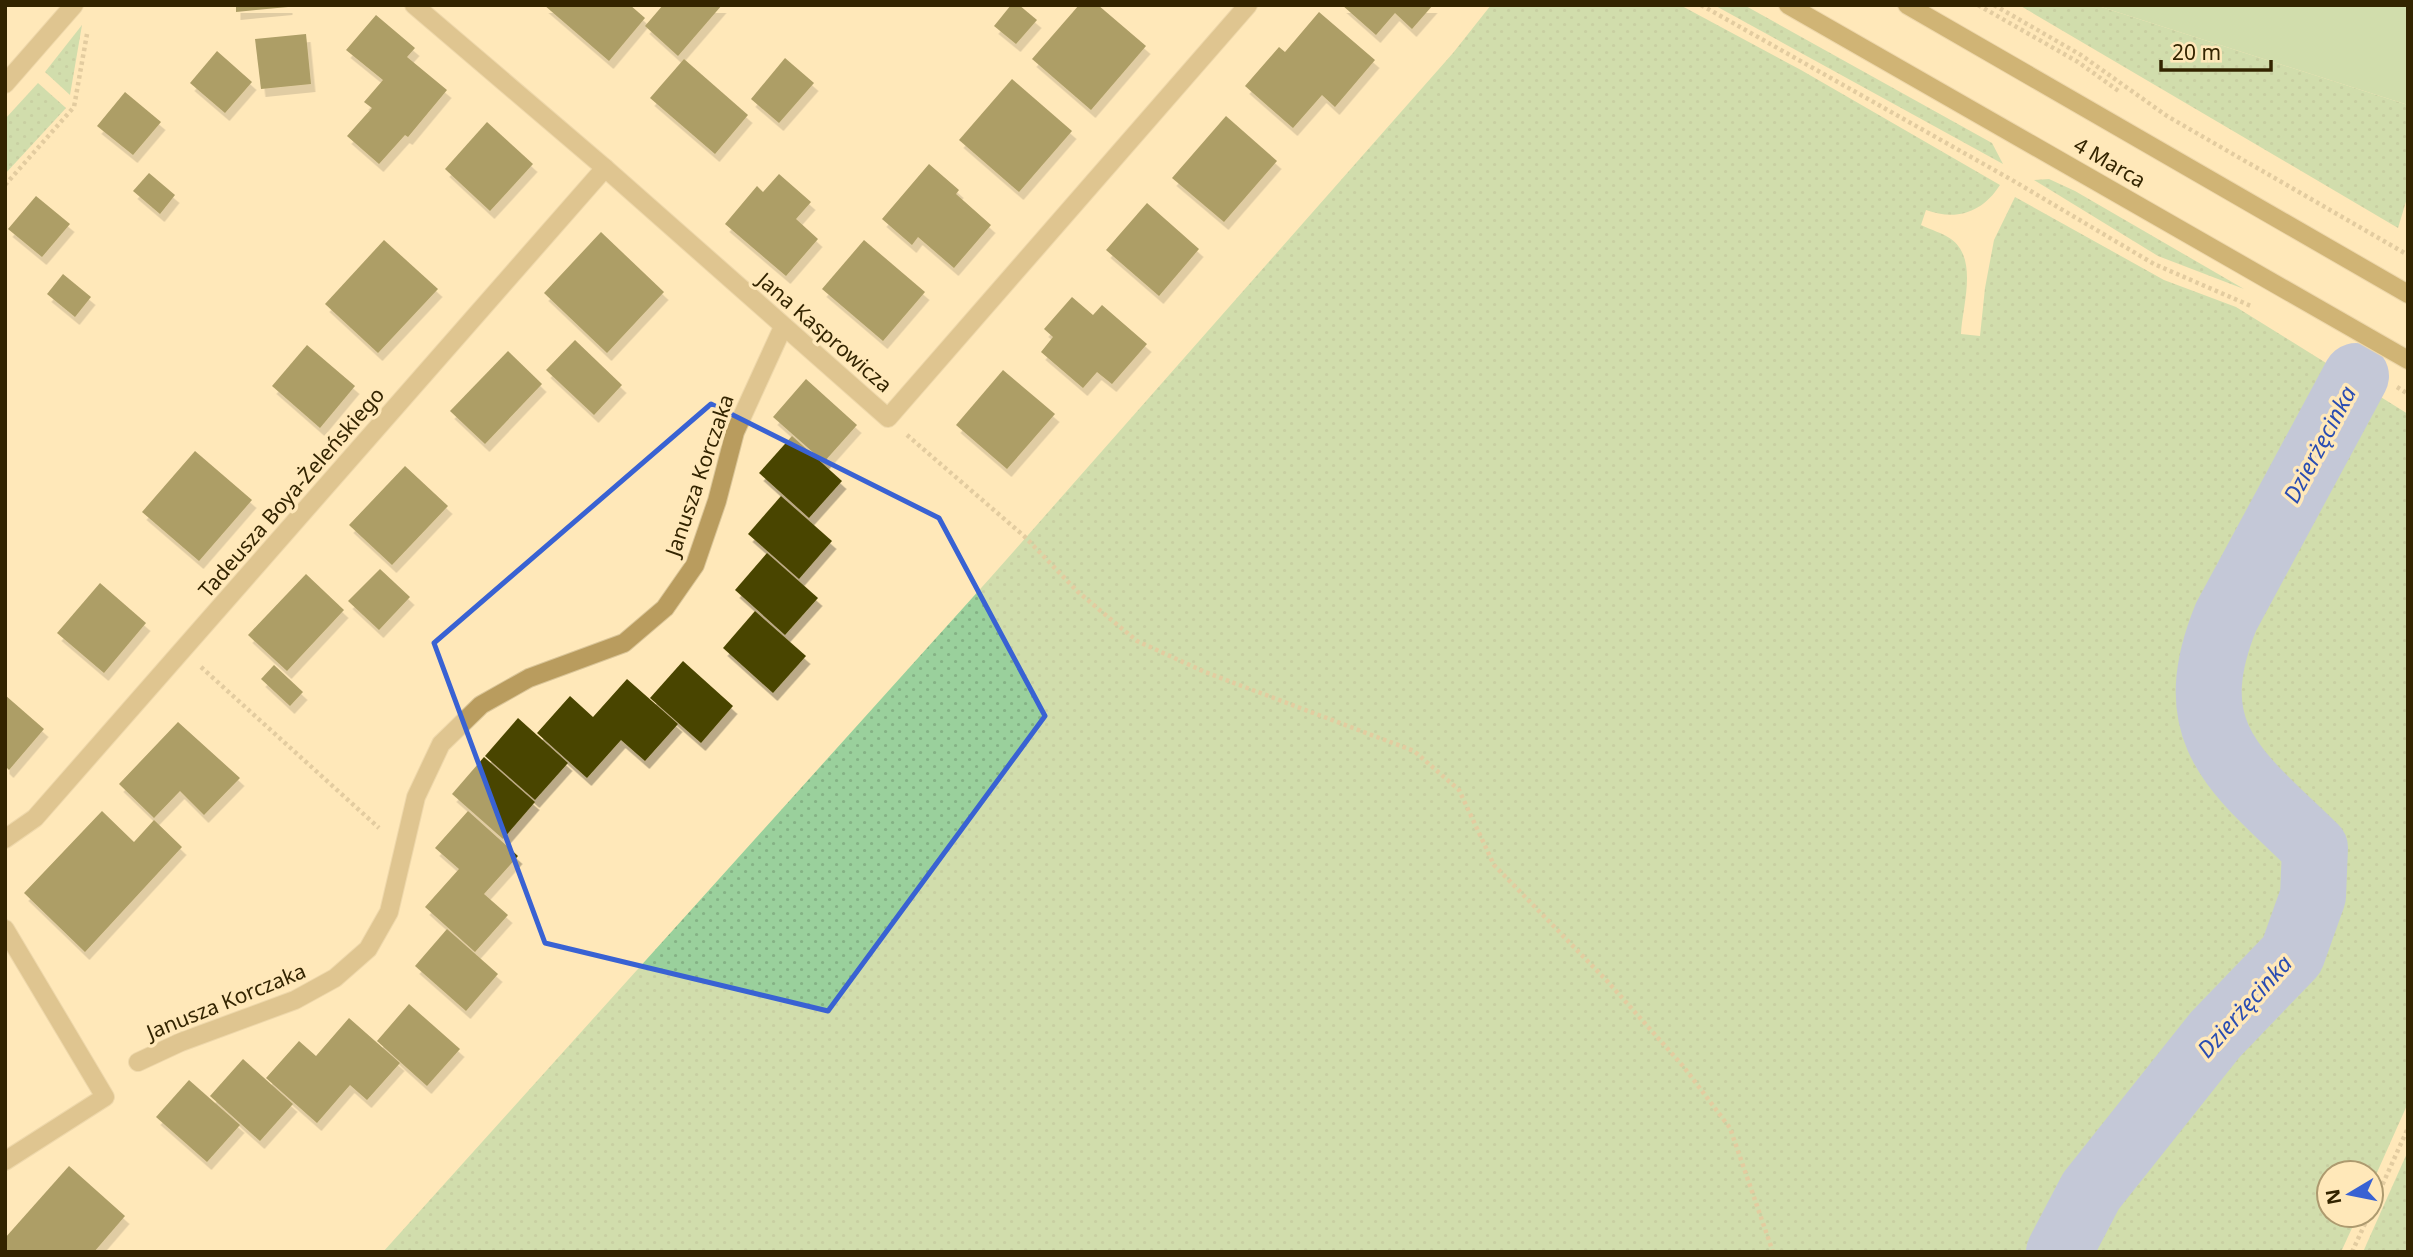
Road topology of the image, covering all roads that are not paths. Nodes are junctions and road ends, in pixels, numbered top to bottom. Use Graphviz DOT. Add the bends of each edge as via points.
graph roads {
  1 [pos="74,5"];
  2 [pos="414,5"];
  3 [pos="1248,5"];
  4 [pos="1788,5"];
  5 [pos="1907,5"];
  6 [pos="5,84"];
  7 [pos="604,167"];
  8 [pos="2408,293"];
  9 [pos="783,327"];
  10 [pos="2408,360"];
  11 [pos="5,839"];
  12 [pos="5,929"];
  13 [pos="138,1062"];
  14 [pos="5,1161"];
  1 -- 6 [label="street"];
  2 -- 7 [label="street, Jana Kasprowicza"];
  3 -- 9 [label="street, Jana Kasprowicza" via="888,418"];
  4 -- 10 [label="main road, 4 Marca"];
  5 -- 8 [label="main road, 4 Marca"];
  7 -- 9 [label="street, Jana Kasprowicza"];
  7 -- 11 [label="street, Tadeusza Boya-Żeleńskiego" via="35,818"];
  9 -- 13 [label="street, Janusza Korczaka" via="735,432 695,565 665,608 624,643 530,678 481,705 441,744 416,797 389,912 368,949 335,978 295,1000"];
  12 -- 14 [label="street" via="105,1097"];
}
